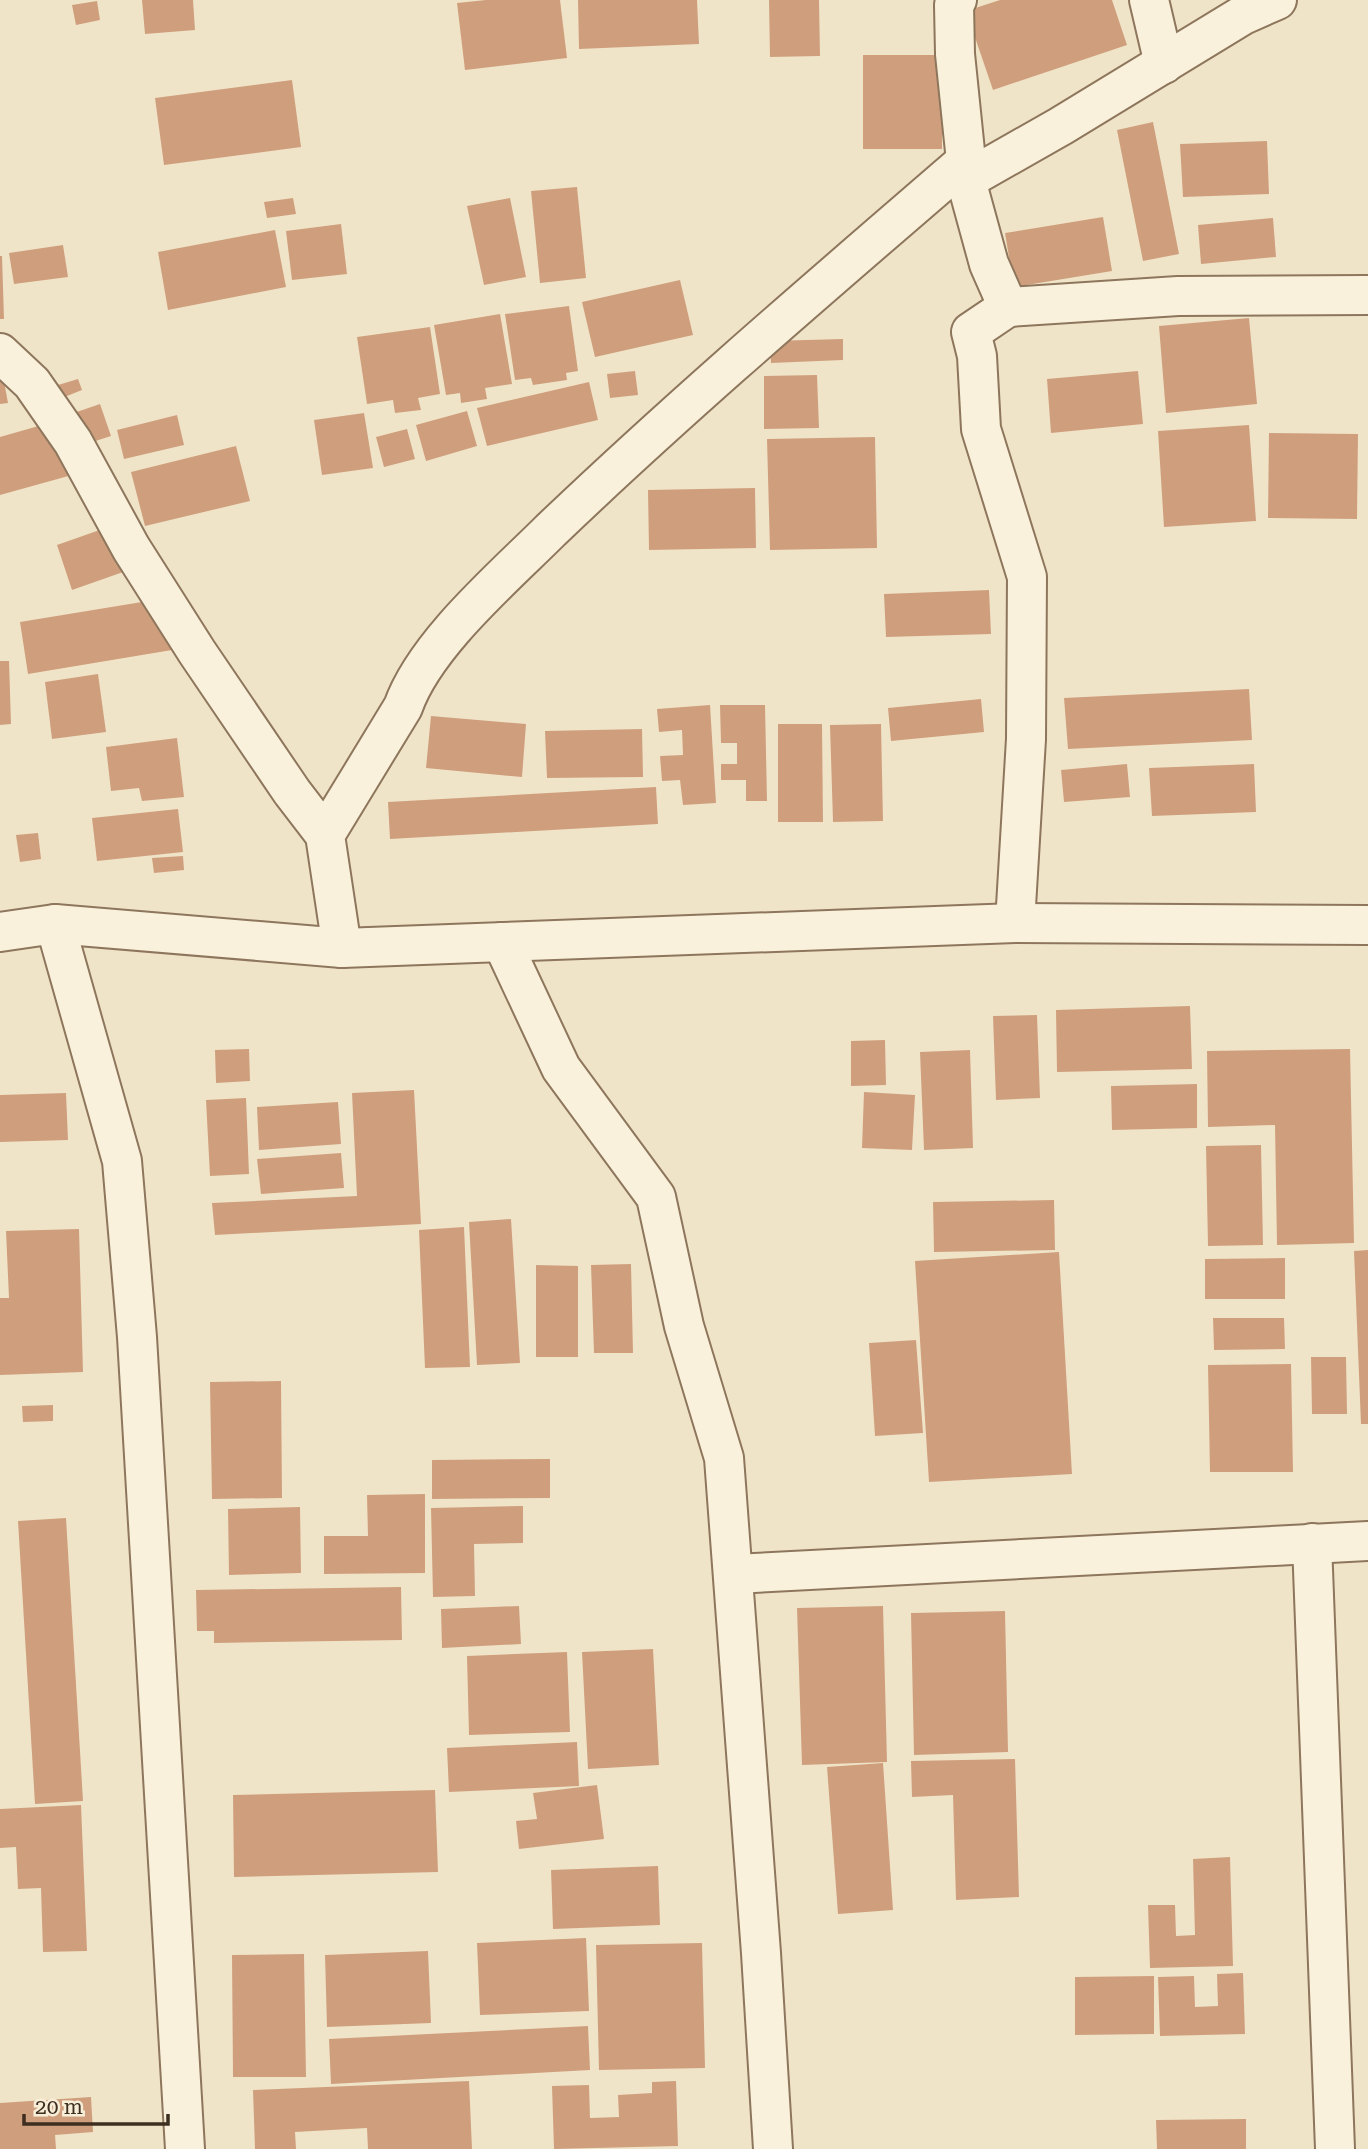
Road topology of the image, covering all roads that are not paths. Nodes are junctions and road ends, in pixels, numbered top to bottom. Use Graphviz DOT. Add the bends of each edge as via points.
graph roads {
  1 [pos="957,0"];
  2 [pos="1149,0"];
  3 [pos="1277,0"];
  4 [pos="1164,64"];
  5 [pos="966,171"];
  6 [pos="1368,295"];
  7 [pos="1009,307"];
  8 [pos="0,353"];
  9 [pos="325,835"];
  10 [pos="1016,923"];
  11 [pos="55,924"];
  12 [pos="1368,925"];
  13 [pos="0,932"];
  14 [pos="502,942"];
  15 [pos="342,948"];
  16 [pos="1368,1541"];
  17 [pos="1312,1543"];
  18 [pos="734,1574"];
  19 [pos="185,2149"];
  20 [pos="773,2149"];
  21 [pos="1335,2149"];
  1 -- 5 [label="street" via="955,54"];
  2 -- 4 [label="street"];
  3 -- 4 [label="street" via="1243,15"];
  4 -- 5 [label="street" via="1061,126"];
  5 -- 7 [label="street" via="989,264"];
  5 -- 9 [label="street" via="694,396 483,597 421,672"];
  6 -- 7 [label="street" via="1178,296"];
  7 -- 10 [label="street" via="971,332 977,356 981,429 1027,577 1026,739"];
  8 -- 9 [label="street" via="32,383 73,442 131,548 197,652"];
  9 -- 15 [label="street"];
  10 -- 12 [label="street"];
  10 -- 14 [label="street"];
  11 -- 13 [label="street"];
  11 -- 15 [label="street"];
  11 -- 19 [label="street" via="122,1161 137,1337"];
  14 -- 15 [label="street"];
  14 -- 18 [label="street" via="561,1068 656,1197 684,1326 724,1458"];
  16 -- 17 [label="street"];
  17 -- 18 [label="street"];
  17 -- 21 [label="street"];
  18 -- 20 [label="street"];
}
